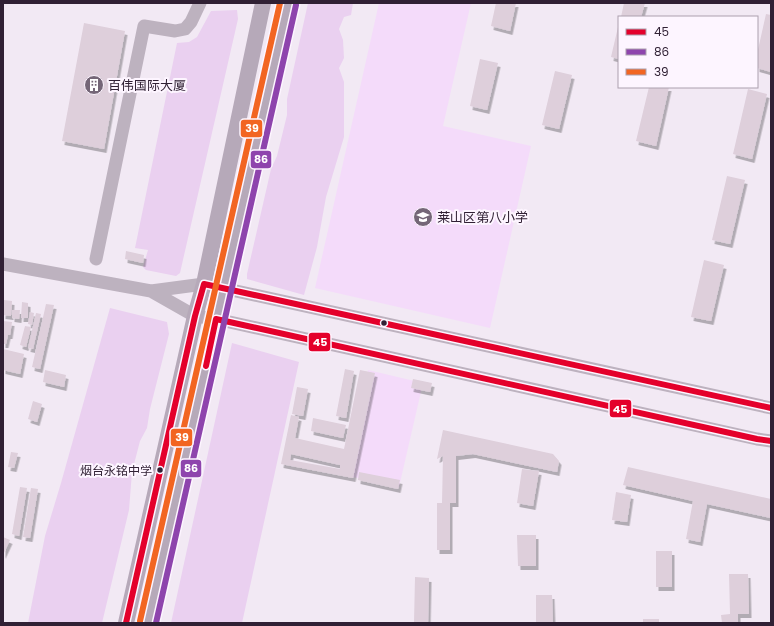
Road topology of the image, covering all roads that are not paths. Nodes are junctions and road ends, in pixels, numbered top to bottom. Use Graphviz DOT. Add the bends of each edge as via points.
graph roads {
  1 [pos="200,3"];
  2 [pos="288,3"];
  3 [pos="262,7"];
  4 [pos="96,259"];
  5 [pos="3,264"];
  6 [pos="204,284"];
  7 [pos="224,289"];
  8 [pos="151,291"];
  9 [pos="195,316"];
  10 [pos="216,319"];
  11 [pos="771,408"];
  12 [pos="771,441"];
  13 [pos="126,623"];
  14 [pos="148,623"];
  1 -- 4 [label="street" via="185,29 175,31 144,26"];
  2 -- 7 [label="main road"];
  3 -- 6 [label="main road"];
  5 -- 8 [label="street"];
  6 -- 7 [label="street"];
  6 -- 8 [label="street"];
  6 -- 9 [label="main road"];
  7 -- 10 [label="main road"];
  7 -- 11 [label="street"];
  8 -- 9 [label="street"];
  9 -- 10 [label="street"];
  9 -- 13 [label="main road"];
  10 -- 12 [label="street"];
  10 -- 14 [label="main road"];
}
